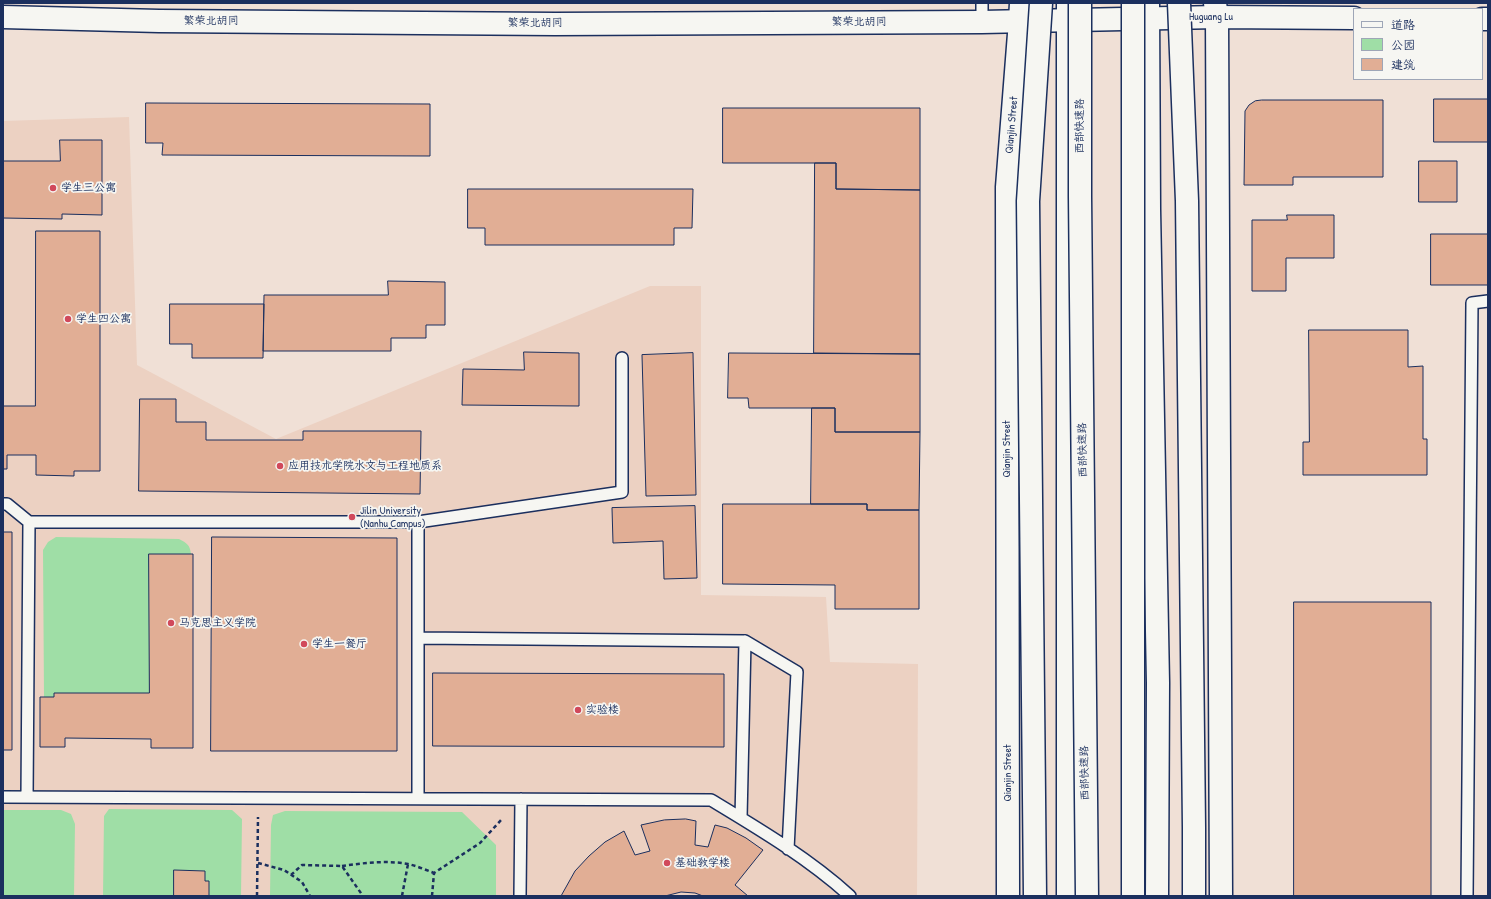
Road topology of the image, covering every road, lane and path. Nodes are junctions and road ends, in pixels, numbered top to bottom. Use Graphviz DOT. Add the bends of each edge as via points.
graph roads {
  1 [pos="1041,3"];
  2 [pos="1080,3"];
  3 [pos="1179,3"];
  4 [pos="1143,8"];
  5 [pos="1216,10"];
  6 [pos="982,12"];
  7 [pos="1020,12"];
  8 [pos="1068,12"];
  9 [pos="3,17"];
  10 [pos="1353,18"];
  11 [pos="1488,301"];
  12 [pos="622,358"];
  13 [pos="3,504"];
  14 [pos="29,522"];
  15 [pos="418,522"];
  16 [pos="418,638"];
  17 [pos="746,642"];
  18 [pos="3,797"];
  19 [pos="27,797"];
  20 [pos="259,798"];
  21 [pos="418,798"];
  22 [pos="521,799"];
  23 [pos="741,818"];
  24 [pos="788,849"];
  25 [pos="258,863"];
  26 [pos="408,864"];
  27 [pos="342,866"];
  28 [pos="434,873"];
  29 [pos="291,875"];
  30 [pos="257,896"];
  31 [pos="310,896"];
  32 [pos="363,896"];
  33 [pos="402,896"];
  34 [pos="432,896"];
  35 [pos="520,896"];
  36 [pos="850,896"];
  37 [pos="1008,896"];
  38 [pos="1035,896"];
  39 [pos="1068,896"];
  40 [pos="1087,896"];
  41 [pos="1133,896"];
  42 [pos="1158,896"];
  43 [pos="1194,896"];
  44 [pos="1221,896"];
  45 [pos="1467,896"];
  1 -- 38 [label="main road, bridge" via="1028,201"];
  2 -- 40 [label="main road, 西部快速路, bridge"];
  3 -- 43 [label="main road, bridge" via="1187,201"];
  4 -- 5 [label="main road, Huguang Lu"];
  4 -- 8 [label="main road, Huguang Lu"];
  4 -- 41 [label="main road, bridge"];
  4 -- 42 [label="main road" via="1158,683"];
  5 -- 10 [label="main road, Huguang Lu"];
  5 -- 44 [label="main road"];
  6 -- 7 [label="main road, 繁荣北胡同"];
  6 -- 9 [label="main road, 繁荣北胡同" via="555,24 159,21"];
  7 -- 8 [label="main road, 繁荣北胡同"];
  7 -- 37 [label="main road, Qianjin Street" via="1007,187"];
  8 -- 39 [label="main road"];
  11 -- 45 [label="lane" via="1472,303"];
  12 -- 15 [label="lane" via="622,492"];
  13 -- 14 [label="lane"];
  14 -- 15 [label="lane"];
  14 -- 19 [label="lane"];
  15 -- 16 [label="lane"];
  16 -- 17 [label="lane"];
  16 -- 21 [label="lane"];
  17 -- 23 [label="lane"];
  17 -- 24 [label="lane" via="797,672"];
  18 -- 19 [label="lane"];
  19 -- 20 [label="lane"];
  20 -- 21 [label="lane"];
  20 -- 25 [label="path"];
  21 -- 22 [label="lane"];
  22 -- 23 [label="lane" via="711,800"];
  22 -- 28 [label="path" via="480,842"];
  22 -- 35 [label="lane"];
  23 -- 24 [label="lane"];
  24 -- 36 [label="lane"];
  25 -- 29 [label="path" via="284,870"];
  25 -- 30 [label="path"];
  26 -- 27 [label="path" via="368,862"];
  26 -- 28 [label="path"];
  26 -- 33 [label="path"];
  27 -- 29 [label="path" via="302,866"];
  27 -- 32 [label="path"];
  28 -- 34 [label="path"];
  29 -- 31 [label="path" via="302,882"];
}
